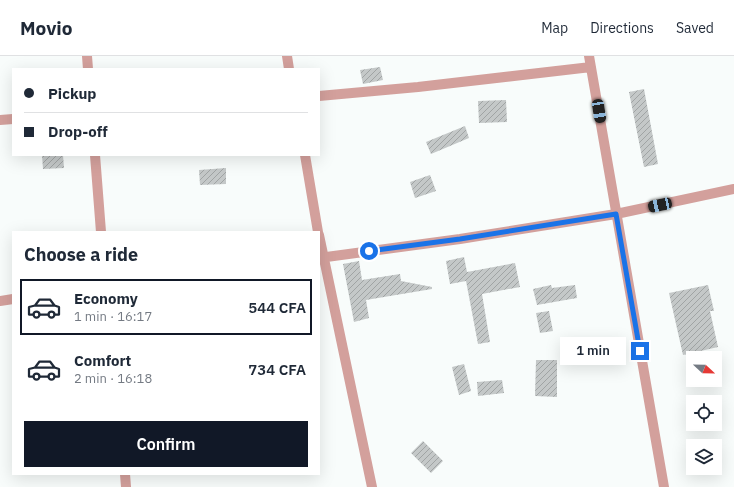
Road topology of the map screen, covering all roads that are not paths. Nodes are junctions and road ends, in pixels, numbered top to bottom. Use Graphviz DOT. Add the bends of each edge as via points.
graph roads {
  1 [pos="87,56"];
  2 [pos="287,56"];
  3 [pos="589,56"];
  4 [pos="591,67"];
  5 [pos="88,68"];
  6 [pos="289,68"];
  7 [pos="320,96"];
  8 [pos="12,119"];
  9 [pos="0,120"];
  10 [pos="95,156"];
  11 [pos="305,156"];
  12 [pos="734,189"];
  13 [pos="616,214"];
  14 [pos="101,231"];
  15 [pos="318,231"];
  16 [pos="320,246"];
  17 [pos="321,257"];
  18 [pos="12,299"];
  19 [pos="0,301"];
  20 [pos="125,475"];
  21 [pos="126,487"];
  22 [pos="372,487"];
  23 [pos="664,487"];
  1 -- 5 [label="street"];
  2 -- 6 [label="street"];
  3 -- 4 [label="street"];
  4 -- 7 [label="street"];
  4 -- 13 [label="street"];
  8 -- 9 [label="street"];
  10 -- 14 [label="street"];
  11 -- 15 [label="street"];
  12 -- 13 [label="street"];
  13 -- 17 [label="street" via="460,239"];
  13 -- 23 [label="street"];
  16 -- 17 [label="street"];
  17 -- 22 [label="street"];
  18 -- 19 [label="street"];
  20 -- 21 [label="street"];
}
